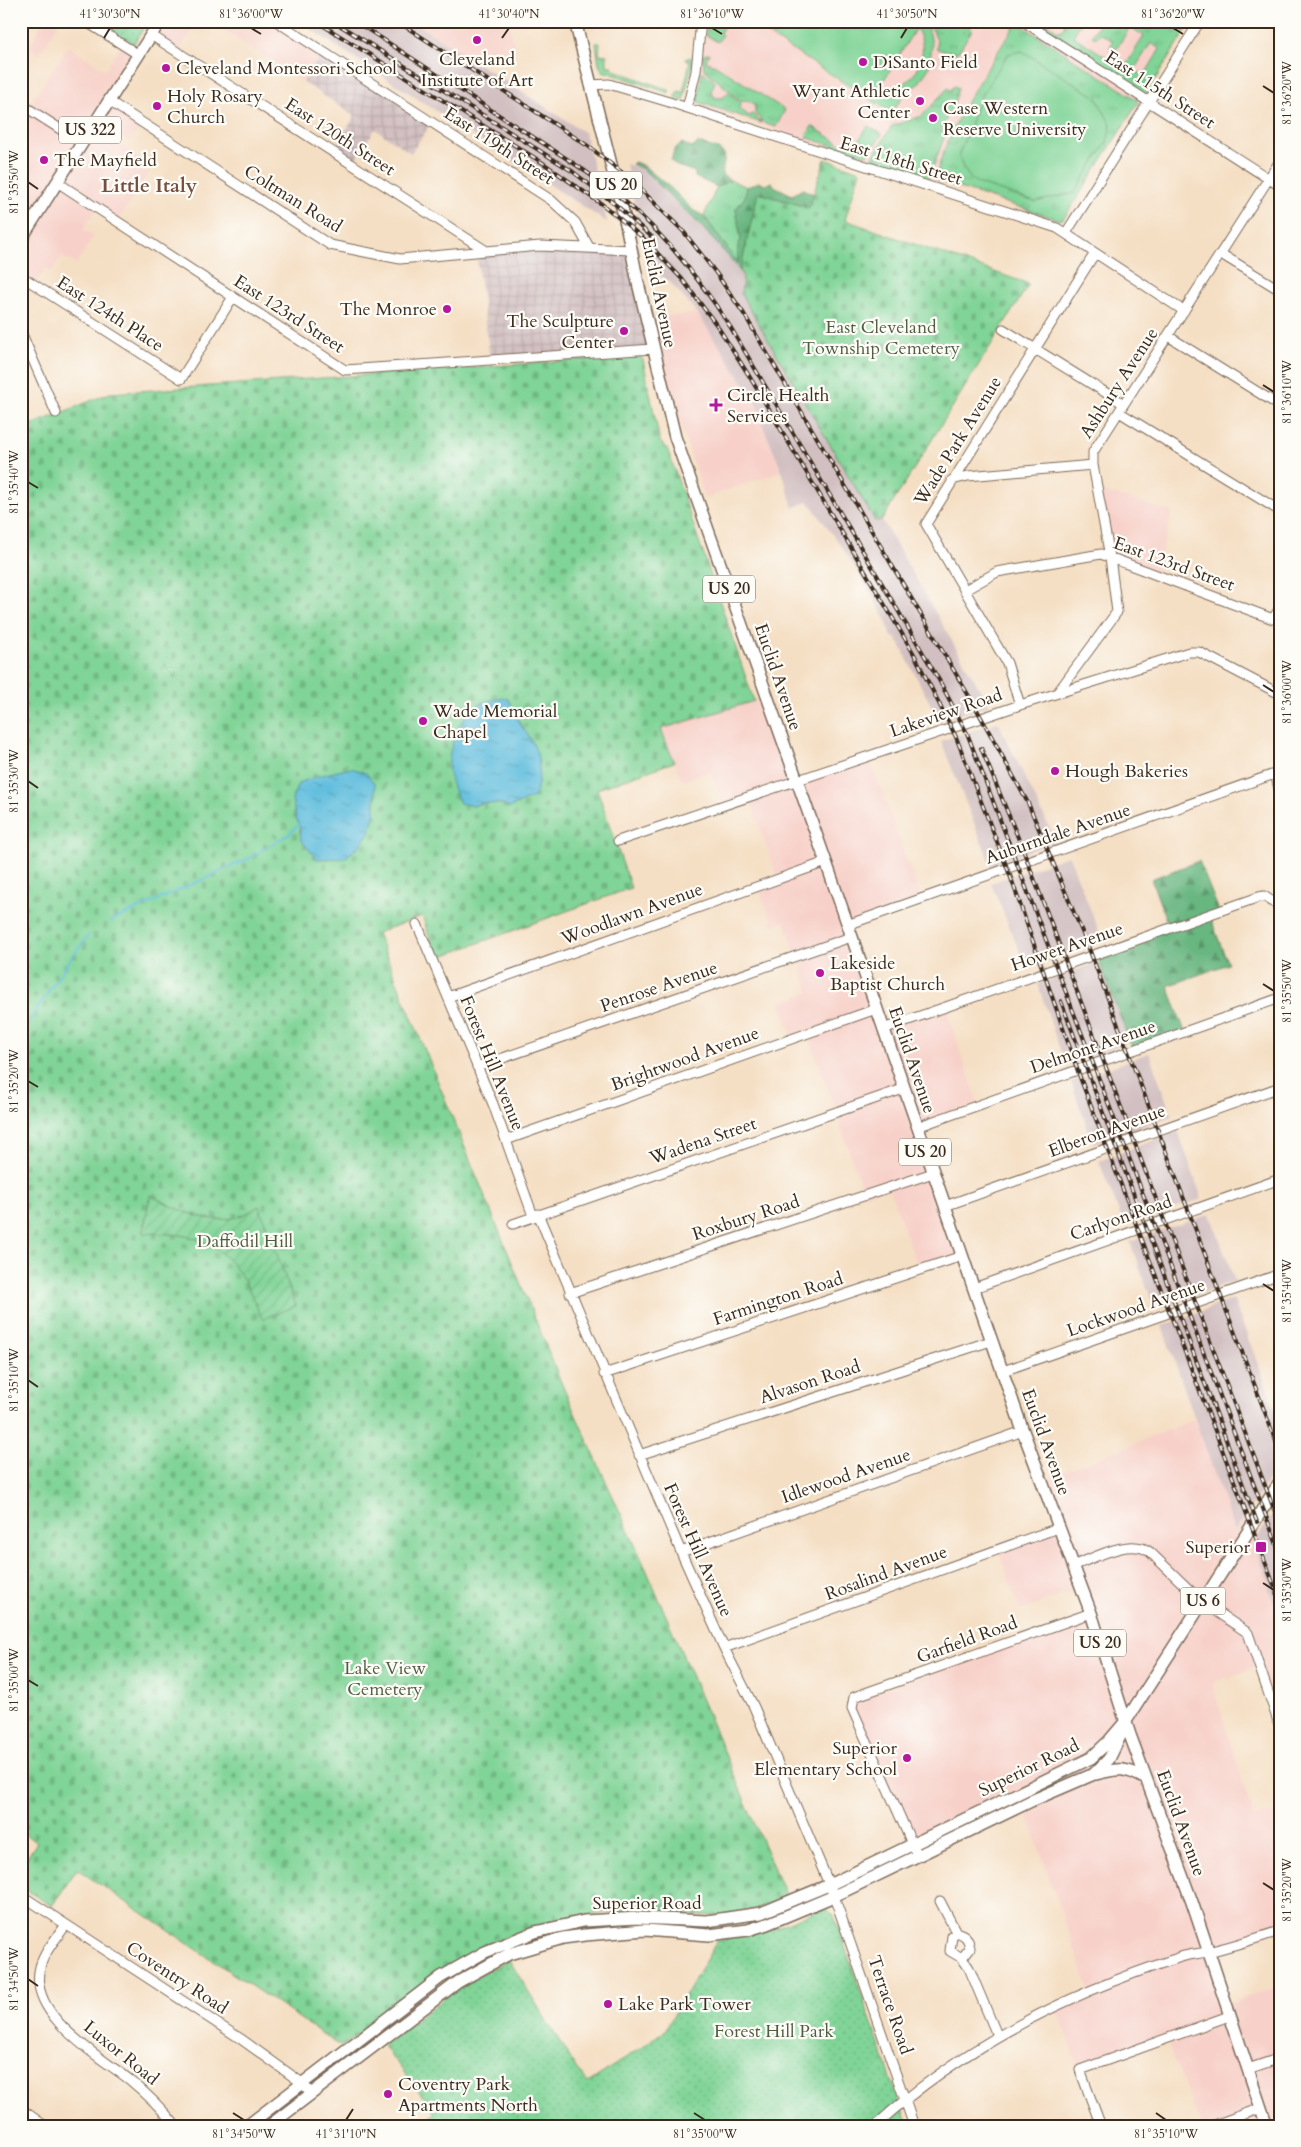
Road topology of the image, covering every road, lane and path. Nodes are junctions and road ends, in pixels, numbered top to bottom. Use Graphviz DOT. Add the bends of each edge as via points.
graph roads {
  1 [pos="85,21"];
  2 [pos="160,21"];
  3 [pos="276,21"];
  4 [pos="575,21"];
  5 [pos="701,21"];
  6 [pos="1023,21"];
  7 [pos="1200,21"];
  8 [pos="151,35"];
  9 [pos="138,55"];
  10 [pos="590,85"];
  11 [pos="109,101"];
  12 [pos="1148,102"];
  13 [pos="21,104"];
  14 [pos="687,108"];
  15 [pos="82,143"];
  16 [pos="1280,161"];
  17 [pos="1269,179"];
  18 [pos="57,182"];
  19 [pos="1280,186"];
  20 [pos="1066,233"];
  21 [pos="21,239"];
  22 [pos="589,247"];
  23 [pos="485,250"];
  24 [pos="631,250"];
  25 [pos="1096,253"];
  26 [pos="1221,254"];
  27 [pos="21,276"];
  28 [pos="1280,290"];
  29 [pos="233,297"];
  30 [pos="1184,311"];
  31 [pos="1003,329"];
  32 [pos="21,332"];
  33 [pos="1168,336"];
  34 [pos="653,349"];
  35 [pos="1035,349"];
  36 [pos="1280,406"];
  37 [pos="1121,408"];
  38 [pos="56,413"];
  39 [pos="1093,465"];
  40 [pos="952,480"];
  41 [pos="1280,511"];
  42 [pos="1110,557"];
  43 [pos="965,590"];
  44 [pos="1280,608"];
  45 [pos="1058,692"];
  46 [pos="1280,694"];
  47 [pos="1020,705"];
  48 [pos="1277,773"];
  49 [pos="796,780"];
  50 [pos="1280,792"];
  51 [pos="618,842"];
  52 [pos="826,862"];
  53 [pos="1280,906"];
  54 [pos="417,924"];
  55 [pos="847,925"];
  56 [pos="851,936"];
  57 [pos="448,997"];
  58 [pos="1280,998"];
  59 [pos="876,1009"];
  60 [pos="883,1029"];
  61 [pos="477,1067"];
  62 [pos="1280,1087"];
  63 [pos="903,1089"];
  64 [pos="917,1127"];
  65 [pos="506,1140"];
  66 [pos="932,1173"];
  67 [pos="1280,1180"];
  68 [pos="944,1206"];
  69 [pos="536,1215"];
  70 [pos="513,1224"];
  71 [pos="962,1256"];
  72 [pos="1280,1274"];
  73 [pos="974,1288"];
  74 [pos="570,1293"];
  75 [pos="991,1341"];
  76 [pos="1003,1372"];
  77 [pos="604,1374"];
  78 [pos="1023,1431"];
  79 [pos="639,1454"];
  80 [pos="1280,1482"];
  81 [pos="1058,1528"];
  82 [pos="681,1552"];
  83 [pos="1073,1566"];
  84 [pos="1202,1602"];
  85 [pos="1091,1613"];
  86 [pos="724,1648"];
  87 [pos="1126,1721"];
  88 [pos="1280,1727"];
  89 [pos="1094,1774"];
  90 [pos="1146,1778"];
  91 [pos="914,1849"];
  92 [pos="832,1890"];
  93 [pos="21,1895"];
  94 [pos="940,1901"];
  95 [pos="646,1918"];
  96 [pos="584,1921"];
  97 [pos="66,1925"];
  98 [pos="645,1930"];
  99 [pos="1280,1931"];
  100 [pos="956,1932"];
  101 [pos="585,1935"];
  102 [pos="1208,1952"];
  103 [pos="962,1958"];
  104 [pos="1229,2016"];
  105 [pos="997,2035"];
  106 [pos="1280,2058"];
  107 [pos="1248,2069"];
  108 [pos="302,2083"];
  109 [pos="311,2093"];
  110 [pos="905,2098"];
  111 [pos="1261,2108"];
  112 [pos="21,2109"];
  113 [pos="45,2126"];
  114 [pos="176,2126"];
  115 [pos="247,2126"];
  116 [pos="268,2126"];
  117 [pos="875,2126"];
  118 [pos="914,2126"];
  119 [pos="1100,2126"];
  120 [pos="1212,2126"];
  121 [pos="1267,2126"];
  1 -- 9 [label="street"];
  2 -- 8 [label="main road, US 322"];
  3 -- 22 [label="street, East 119th Street" via="551,200 575,222"];
  4 -- 10 [label="main road, Euclid Avenue / US 20"];
  5 -- 14 [label="street" via="696,71"];
  6 -- 12 [label="street, East 115th Street"];
  7 -- 12 [label="street"];
  8 -- 9 [label="main road, US 322"];
  8 -- 23 [label="street, East 120th Street"];
  9 -- 11 [label="main road, US 322"];
  10 -- 14 [label="street, East 118th Street" via="609,84"];
  10 -- 24 [label="main road, Euclid Avenue / US 20"];
  11 -- 15 [label="main road, US 322"];
  11 -- 23 [label="street, Coltman Road" via="330,245 400,259"];
  12 -- 17 [label="street, East 115th Street"];
  12 -- 20 [label="street"];
  13 -- 15 [label="street"];
  14 -- 20 [label="street, East 118th Street" via="1024,216"];
  15 -- 18 [label="main road, US 322"];
  16 -- 17 [label="street, Ashbury Avenue"];
  17 -- 19 [label="street, East 115th Street"];
  17 -- 26 [label="street, Ashbury Avenue"];
  18 -- 21 [label="main road, US 322"];
  18 -- 29 [label="street, East 123rd Street"];
  20 -- 25 [label="street, East 118th Street"];
  22 -- 23 [label="street, Coltman Road"];
  22 -- 24 [label="street, Coltman Road"];
  24 -- 34 [label="main road, Euclid Avenue / US 20"];
  25 -- 30 [label="street, East 118th Street"];
  25 -- 35 [label="street, Wade Park Avenue"];
  26 -- 28 [label="street"];
  26 -- 30 [label="street, Ashbury Avenue"];
  27 -- 29 [label="street, East 124th Place" via="181,380"];
  29 -- 34 [label="street, East 123rd Street" via="345,370"];
  30 -- 33 [label="street, Ashbury Avenue"];
  31 -- 35 [label="street"];
  32 -- 38 [label="street"];
  33 -- 36 [label="street"];
  33 -- 37 [label="street, Ashbury Avenue"];
  34 -- 49 [label="main road, Euclid Avenue / US 20" via="675,437"];
  35 -- 37 [label="street"];
  35 -- 40 [label="street, Wade Park Avenue"];
  37 -- 39 [label="street, Ashbury Avenue" via="1093,452"];
  37 -- 41 [label="street"];
  39 -- 40 [label="street"];
  39 -- 42 [label="street, Ashbury Avenue"];
  40 -- 43 [label="street, Wade Park Avenue" via="926,524"];
  42 -- 43 [label="street, East 123rd Street" via="1101,554 997,572"];
  42 -- 44 [label="street, East 123rd Street" via="1273,619"];
  42 -- 45 [label="street, Ashbury Avenue" via="1117,612"];
  43 -- 47 [label="street, Wade Park Avenue" via="1007,663"];
  45 -- 46 [label="street, Lakeview Road" via="1195,651"];
  45 -- 47 [label="street, Lakeview Road"];
  47 -- 49 [label="street, Lakeview Road"];
  48 -- 50 [label="street"];
  48 -- 55 [label="street, Auburndale Avenue"];
  49 -- 51 [label="street, Lakeview Road"];
  49 -- 52 [label="main road, Euclid Avenue / US 20"];
  52 -- 55 [label="main road, Euclid Avenue / US 20"];
  52 -- 57 [label="street, Woodlawn Avenue"];
  53 -- 60 [label="street, Hower Avenue" via="1262,896"];
  54 -- 57 [label="street, Forest Hill Avenue"];
  55 -- 56 [label="main road, Euclid Avenue / US 20"];
  56 -- 59 [label="main road, Euclid Avenue / US 20"];
  56 -- 61 [label="street, Penrose Avenue"];
  57 -- 61 [label="street, Forest Hill Avenue"];
  58 -- 64 [label="street, Delmont Avenue"];
  59 -- 60 [label="main road, Euclid Avenue / US 20"];
  59 -- 65 [label="street, Brightwood Avenue"];
  60 -- 63 [label="main road, Euclid Avenue / US 20"];
  61 -- 65 [label="street, Forest Hill Avenue"];
  62 -- 68 [label="street, Elberon Avenue"];
  63 -- 64 [label="main road, Euclid Avenue / US 20"];
  63 -- 69 [label="street, Wadena Street"];
  64 -- 66 [label="main road, Euclid Avenue / US 20"];
  65 -- 69 [label="street, Forest Hill Avenue"];
  66 -- 68 [label="main road, Euclid Avenue / US 20"];
  66 -- 74 [label="street, Roxbury Road"];
  67 -- 73 [label="street, Carlyon Road"];
  68 -- 71 [label="main road, Euclid Avenue / US 20"];
  69 -- 70 [label="street, Wadena Street"];
  69 -- 74 [label="street, Forest Hill Avenue"];
  71 -- 73 [label="main road, Euclid Avenue / US 20"];
  71 -- 77 [label="street, Farmington Road"];
  72 -- 76 [label="street, Lockwood Avenue"];
  73 -- 75 [label="main road, Euclid Avenue / US 20"];
  74 -- 77 [label="street, Forest Hill Avenue"];
  75 -- 76 [label="main road, Euclid Avenue / US 20"];
  75 -- 79 [label="street, Alvason Road"];
  76 -- 78 [label="main road, Euclid Avenue / US 20"];
  77 -- 79 [label="street, Forest Hill Avenue"];
  78 -- 81 [label="main road, Euclid Avenue / US 20"];
  78 -- 82 [label="street, Idlewood Avenue"];
  79 -- 82 [label="street, Forest Hill Avenue"];
  80 -- 84 [label="main road, US 6"];
  81 -- 83 [label="main road, Euclid Avenue / US 20"];
  81 -- 86 [label="street, Rosalind Avenue"];
  82 -- 86 [label="street, Forest Hill Avenue"];
  83 -- 84 [label="street" via="1128,1546 1140,1546"];
  83 -- 85 [label="main road, Euclid Avenue / US 20"];
  84 -- 87 [label="main road, US 6"];
  84 -- 88 [label="street" via="1248,1633"];
  85 -- 87 [label="main road, Euclid Avenue / US 20"];
  85 -- 91 [label="street, Garfield Road" via="854,1697 852,1708"];
  86 -- 92 [label="street, Forest Hill Avenue" via="754,1707"];
  87 -- 89 [label="main road, Superior Road" via="1109,1759"];
  87 -- 90 [label="main road, Euclid Avenue"];
  87 -- 91 [label="main road, Superior Road" via="1100,1751 1085,1761"];
  89 -- 90 [label="main road" via="1127,1769"];
  89 -- 91 [label="main road, Superior Road"];
  90 -- 102 [label="main road, Euclid Avenue"];
  91 -- 92 [label="main road, Superior Road"];
  92 -- 95 [label="main road, Superior Road" via="744,1917 707,1921"];
  92 -- 98 [label="main road, Superior Road" via="767,1924 728,1934"];
  92 -- 110 [label="street, Terrace Road"];
  93 -- 97 [label="street, Coventry Road"];
  94 -- 100 [label="street"];
  95 -- 96 [label="main road, Superior Road"];
  95 -- 98 [label="main road"];
  96 -- 101 [label="street"];
  96 -- 108 [label="main road, Superior Road" via="535,1932 462,1964"];
  97 -- 108 [label="street, Coventry Road" via="241,2039"];
  97 -- 114 [label="street, Luxor Road" via="40,1967 38,1988 43,2000 81,2044 144,2092"];
  98 -- 101 [label="main road, Superior Road"];
  99 -- 102 [label="street"];
  100 -- 103 [label="street" via="952,1936 950,1951"];
  100 -- 103 [label="street" via="968,1939 970,1948"];
  101 -- 109 [label="main road, Superior Road" via="527,1948 482,1968 458,1982"];
  102 -- 104 [label="main road, Euclid Avenue"];
  102 -- 105 [label="street" via="1183,1956 1102,1986"];
  103 -- 105 [label="street"];
  104 -- 107 [label="main road, Euclid Avenue"];
  104 -- 119 [label="street" via="1080,2070"];
  105 -- 110 [label="street"];
  106 -- 107 [label="street"];
  107 -- 111 [label="main road, Euclid Avenue"];
  108 -- 109 [label="street, Coventry Road"];
  108 -- 115 [label="main road, Superior Road"];
  109 -- 116 [label="main road, Superior Road"];
  110 -- 117 [label="street"];
  110 -- 118 [label="street, Terrace Road"];
  111 -- 120 [label="street"];
  111 -- 121 [label="main road, Euclid Avenue"];
  112 -- 113 [label="street"];
}
